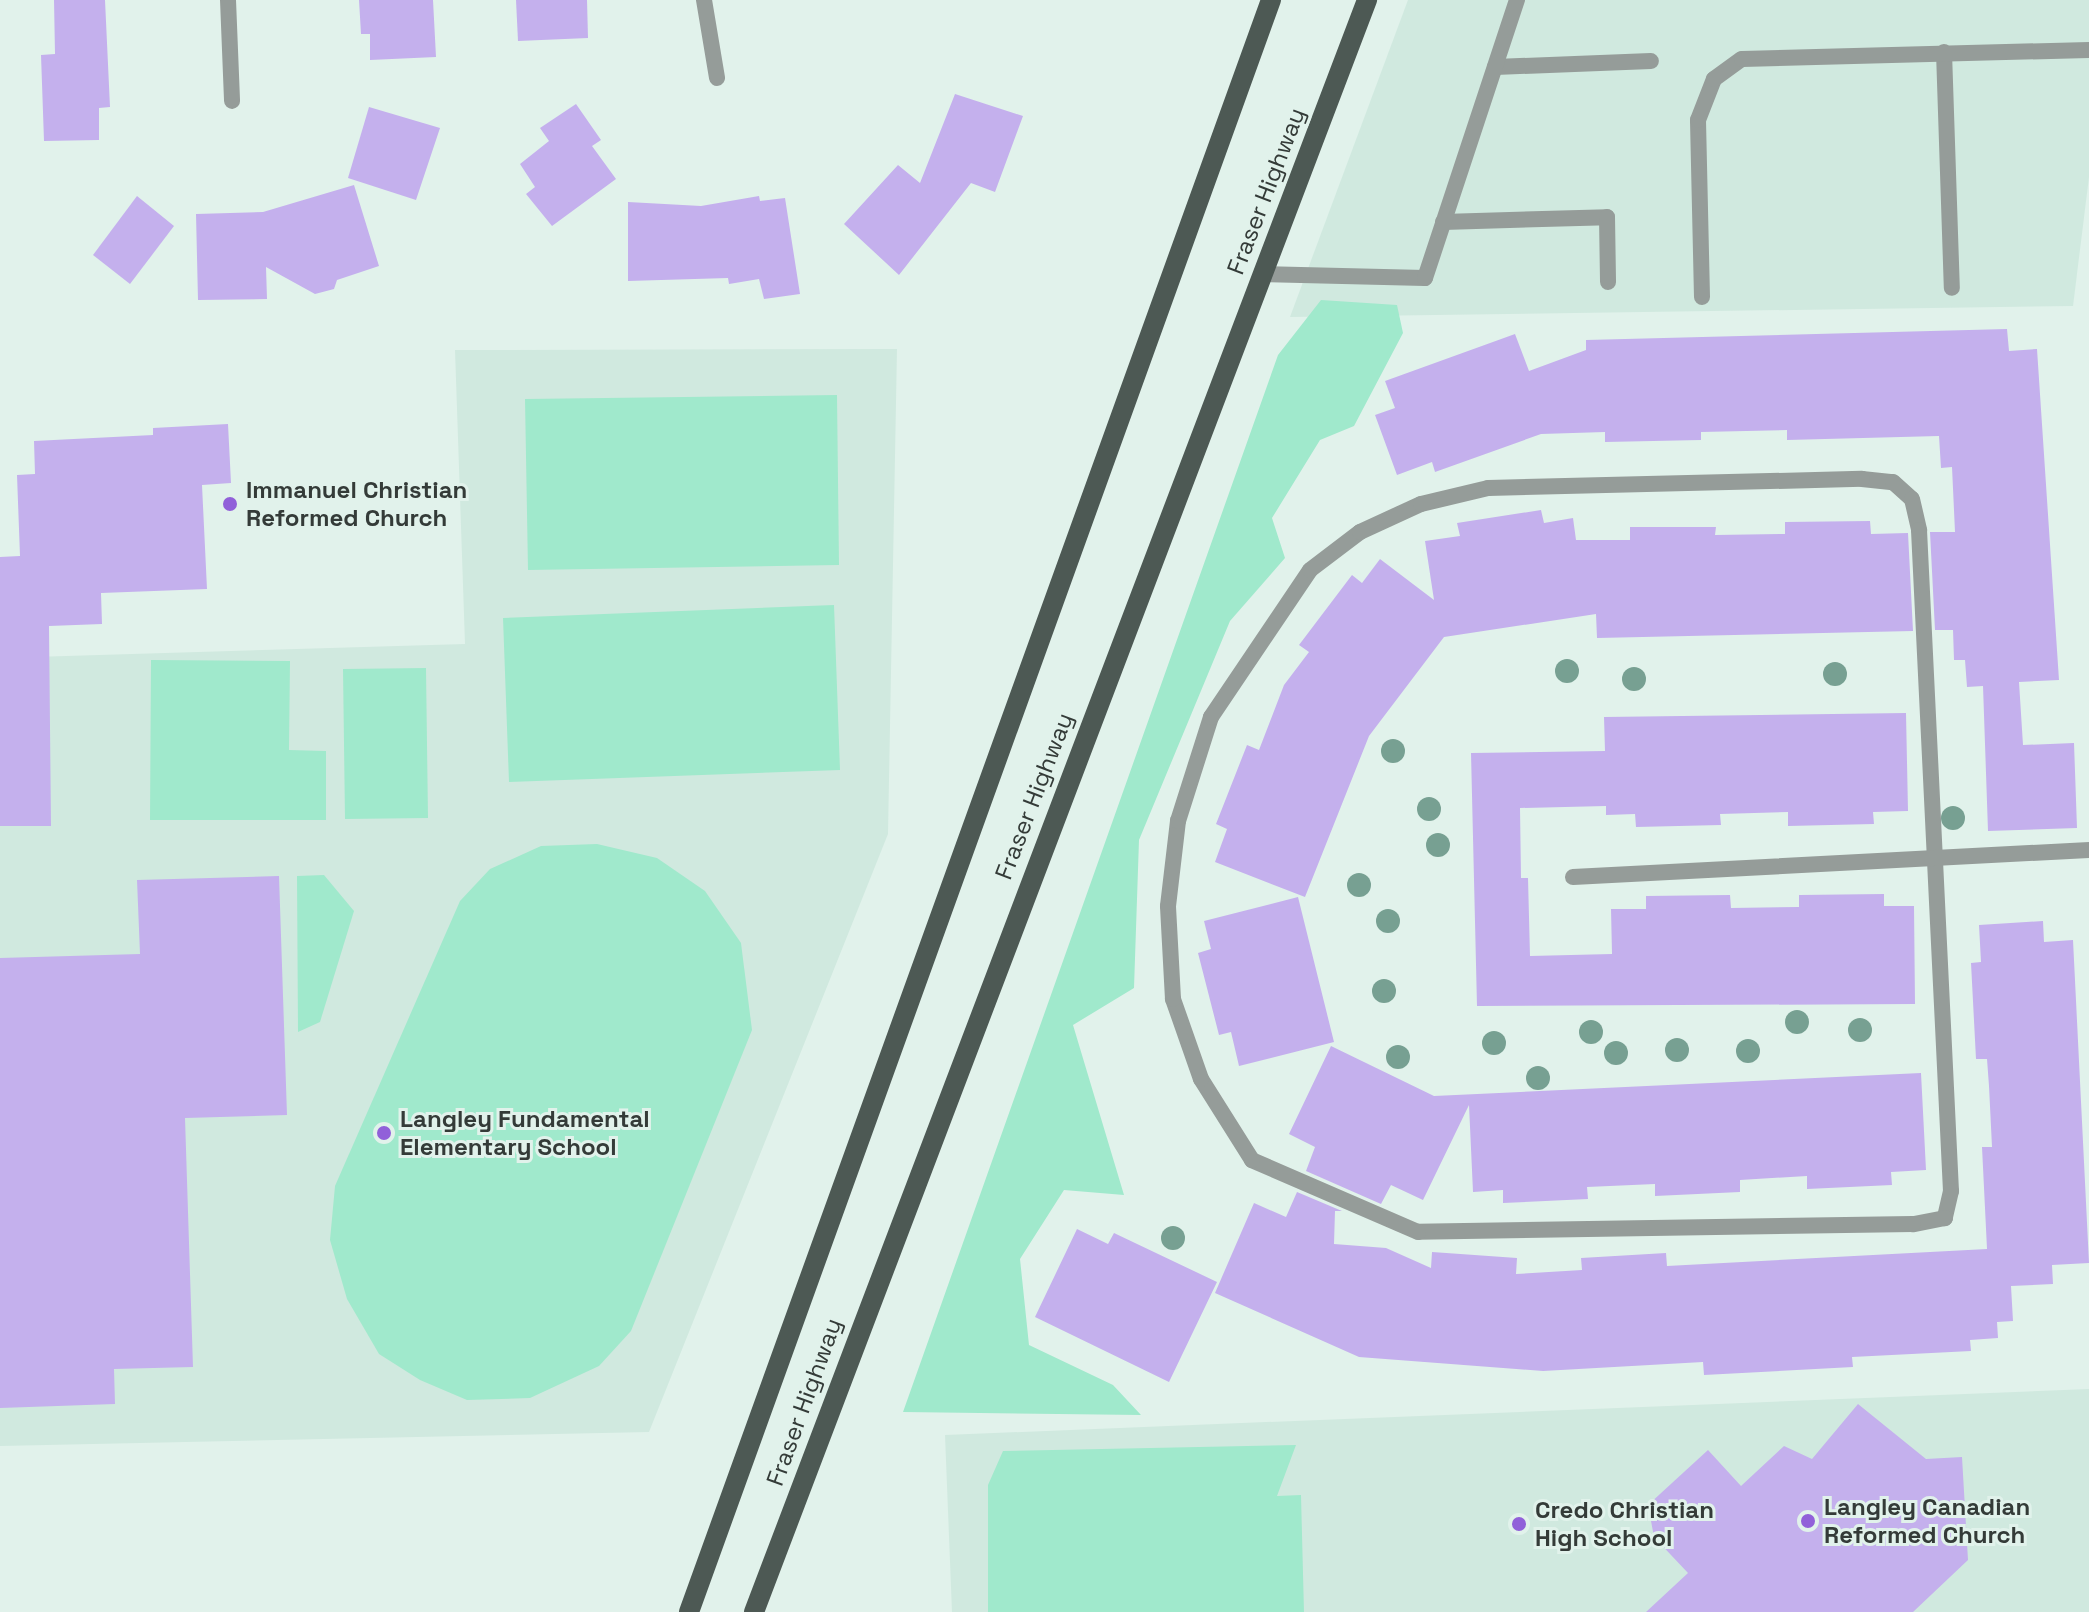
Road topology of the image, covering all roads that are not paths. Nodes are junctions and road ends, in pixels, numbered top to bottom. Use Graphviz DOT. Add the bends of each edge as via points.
graph roads {
  1 [pos="228,0"];
  2 [pos="704,0"];
  3 [pos="1271,0"];
  4 [pos="1367,0"];
  5 [pos="1517,0"];
  6 [pos="2089,50"];
  7 [pos="1944,52"];
  8 [pos="1651,61"];
  9 [pos="1495,67"];
  10 [pos="717,78"];
  11 [pos="232,101"];
  12 [pos="1443,222"];
  13 [pos="1262,274"];
  14 [pos="1608,282"];
  15 [pos="1952,288"];
  16 [pos="1702,297"];
  17 [pos="2089,850"];
  18 [pos="1938,859"];
  19 [pos="1573,877"];
  20 [pos="689,1612"];
  21 [pos="754,1612"];
  1 -- 11 [label="street"];
  2 -- 10 [label="street"];
  3 -- 20 [label="main road, Fraser Highway"];
  4 -- 13 [label="main road, Fraser Highway"];
  5 -- 9 [label="street"];
  6 -- 7 [label="street"];
  7 -- 15 [label="street"];
  7 -- 16 [label="street" via="1742,59 1714,79 1698,120"];
  8 -- 9 [label="street"];
  9 -- 12 [label="street"];
  12 -- 13 [label="street" via="1425,278"];
  12 -- 14 [label="street" via="1607,217"];
  13 -- 21 [label="main road, Fraser Highway"];
  17 -- 18 [label="street"];
  18 -- 18 [label="street" via="1919,530 1912,499 1893,482 1488,488 1421,504 1360,532 1310,570 1211,717 1178,821 1168,906 1173,999 1201,1079 1252,1160 1418,1232 1913,1224 1945,1218 1951,1191"];
  18 -- 19 [label="street"];
}
